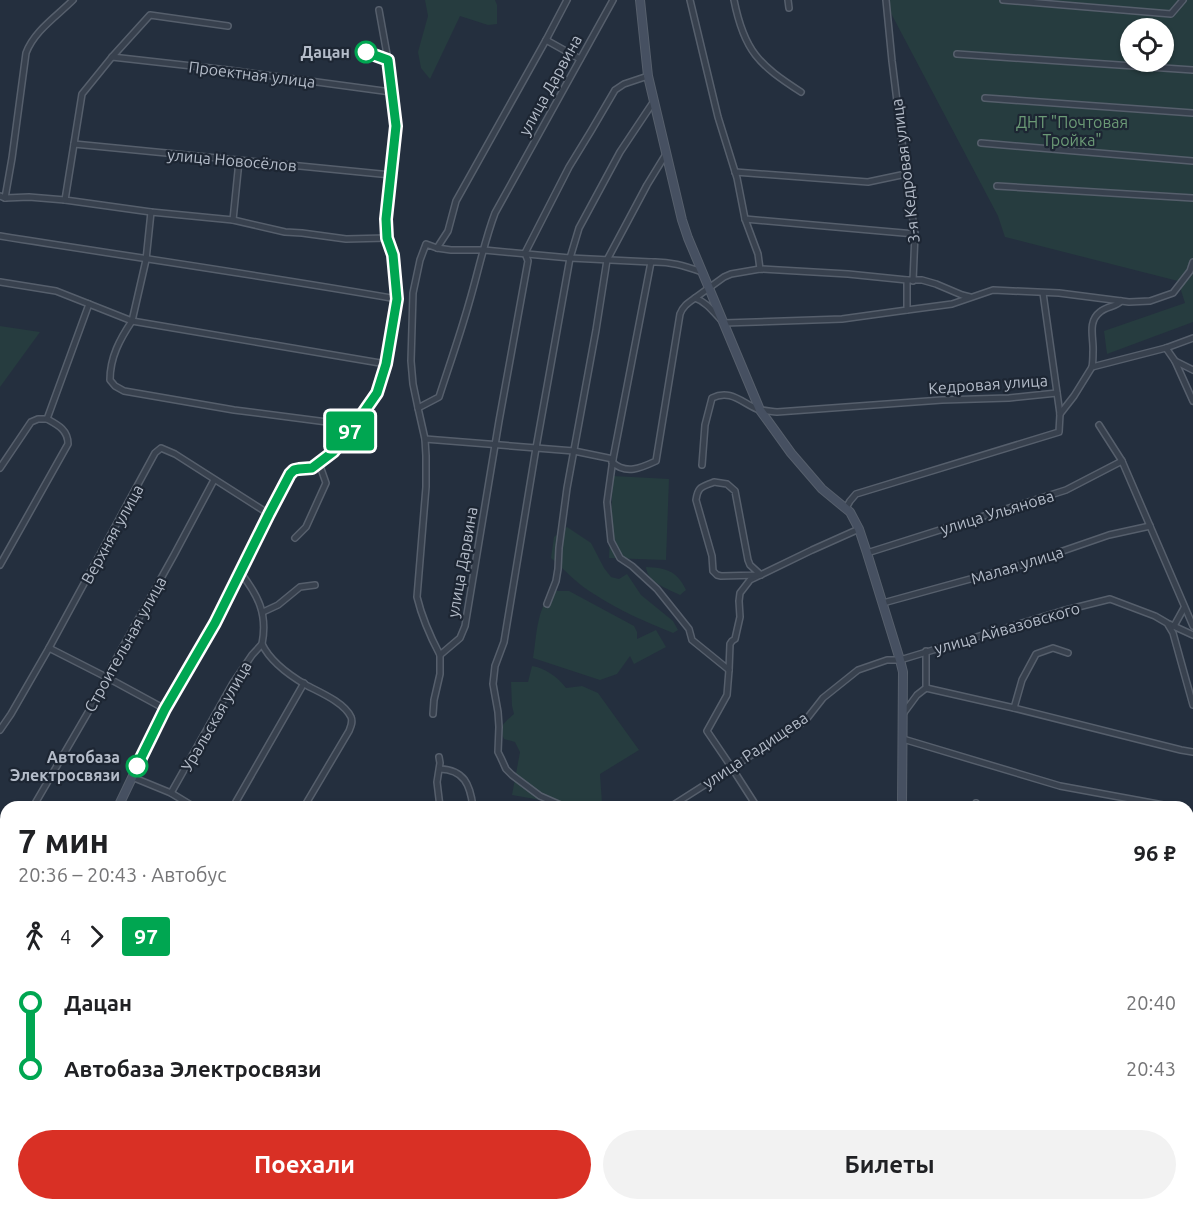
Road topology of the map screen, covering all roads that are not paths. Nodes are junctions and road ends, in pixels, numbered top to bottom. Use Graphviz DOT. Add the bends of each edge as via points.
graph roads {
  1 [pos="73,0"];
  2 [pos="567,0"];
  3 [pos="613,0"];
  4 [pos="640,0"];
  5 [pos="690,0"];
  6 [pos="734,0"];
  7 [pos="788,0"];
  8 [pos="886,0"];
  9 [pos="1003,0"];
  10 [pos="1183,0"];
  11 [pos="789,8"];
  12 [pos="379,10"];
  13 [pos="228,26"];
  14 [pos="546,40"];
  15 [pos="957,54"];
  16 [pos="112,57"];
  17 [pos="580,59"];
  18 [pos="388,60"];
  19 [pos="1193,70"];
  20 [pos="648,76"];
  21 [pos="391,92"];
  22 [pos="801,92"];
  23 [pos="985,98"];
  24 [pos="654,101"];
  25 [pos="1193,113"];
  26 [pos="981,143"];
  27 [pos="74,144"];
  28 [pos="666,154"];
  29 [pos="239,161"];
  30 [pos="1193,161"];
  31 [pos="735,172"];
  32 [pos="906,174"];
  33 [pos="391,175"];
  34 [pos="997,186"];
  35 [pos="3,197"];
  36 [pos="1193,198"];
  37 [pos="64,200"];
  38 [pos="151,212"];
  39 [pos="746,219"];
  40 [pos="233,220"];
  41 [pos="915,234"];
  42 [pos="0,236"];
  43 [pos="387,238"];
  44 [pos="436,248"];
  45 [pos="484,250"];
  46 [pos="525,253"];
  47 [pos="570,258"];
  48 [pos="146,260"];
  49 [pos="607,260"];
  50 [pos="651,262"];
  51 [pos="1193,262"];
  52 [pos="760,269"];
  53 [pos="704,273"];
  54 [pos="910,280"];
  55 [pos="0,282"];
  56 [pos="709,287"];
  57 [pos="1043,293"];
  58 [pos="971,297"];
  59 [pos="695,298"];
  60 [pos="397,299"];
  61 [pos="1121,301"];
  62 [pos="89,304"];
  63 [pos="907,310"];
  64 [pos="132,321"];
  65 [pos="724,323"];
  66 [pos="1193,338"];
  67 [pos="1166,348"];
  68 [pos="1175,361"];
  69 [pos="386,364"];
  70 [pos="1092,367"];
  71 [pos="1193,370"];
  72 [pos="1057,393"];
  73 [pos="1193,401"];
  74 [pos="418,408"];
  75 [pos="760,410"];
  76 [pos="1060,414"];
  77 [pos="47,419"];
  78 [pos="327,422"];
  79 [pos="1099,425"];
  80 [pos="426,439"];
  81 [pos="496,444"];
  82 [pos="536,448"];
  83 [pos="574,451"];
  84 [pos="1122,460"];
  85 [pos="613,461"];
  86 [pos="319,463"];
  87 [pos="702,465"];
  88 [pos="0,468"];
  89 [pos="214,480"];
  90 [pos="846,508"];
  91 [pos="269,514"];
  92 [pos="1150,526"];
  93 [pos="859,529"];
  94 [pos="295,538"];
  95 [pos="867,553"];
  96 [pos="0,566"];
  97 [pos="240,572"];
  98 [pos="761,575"];
  99 [pos="315,585"];
  100 [pos="883,603"];
  101 [pos="547,604"];
  102 [pos="1184,608"];
  103 [pos="263,612"];
  104 [pos="1167,623"];
  105 [pos="1174,626"];
  106 [pos="1193,626"];
  107 [pos="1193,635"];
  108 [pos="261,644"];
  109 [pos="49,648"];
  110 [pos="926,651"];
  111 [pos="1068,652"];
  112 [pos="440,655"];
  113 [pos="900,660"];
  114 [pos="729,670"];
  115 [pos="108,678"];
  116 [pos="304,684"];
  117 [pos="926,688"];
  118 [pos="1193,705"];
  119 [pos="1014,708"];
  120 [pos="165,709"];
  121 [pos="433,714"];
  122 [pos="902,715"];
  123 [pos="0,730"];
  124 [pos="903,739"];
  125 [pos="1193,752"];
  126 [pos="439,757"];
  127 [pos="732,768"];
  128 [pos="440,769"];
  129 [pos="132,777"];
  130 [pos="171,794"];
  131 [pos="36,801"];
  132 [pos="121,801"];
  133 [pos="183,801"];
  134 [pos="236,801"];
  135 [pos="308,801"];
  136 [pos="439,801"];
  137 [pos="471,801"];
  138 [pos="552,801"];
  139 [pos="680,801"];
  140 [pos="753,801"];
  141 [pos="902,801"];
  142 [pos="1141,801"];
  1 -- 35 [label="street" via="37,35 26,53"];
  2 -- 14 [label="street"];
  3 -- 17 [label="street, улица Дарвина"];
  4 -- 20 [label="street"];
  5 -- 31 [label="street"];
  6 -- 22 [label="street" via="740,27 756,56"];
  7 -- 11 [label="street"];
  8 -- 32 [label="street, 3-я Кедровая улица"];
  9 -- 10 [label="street" via="1171,14"];
  12 -- 18 [label="street"];
  13 -- 16 [label="street" via="150,15"];
  14 -- 17 [label="street"];
  14 -- 44 [label="street" via="456,201 448,231"];
  15 -- 19 [label="street"];
  16 -- 21 [label="street, Проектная улица"];
  16 -- 27 [label="street" via="82,94"];
  17 -- 45 [label="street, улица Дарвина" via="495,213"];
  18 -- 21 [label="street"];
  20 -- 24 [label="street"];
  20 -- 46 [label="street, улица Дарвина" via="615,90 569,167"];
  21 -- 33 [label="street" via="396,126"];
  23 -- 25 [label="street"];
  24 -- 28 [label="street"];
  24 -- 47 [label="street" via="620,152 579,228"];
  26 -- 30 [label="street"];
  27 -- 29 [label="street, улица Новосёлов"];
  27 -- 37 [label="street"];
  28 -- 49 [label="street"];
  28 -- 53 [label="street" via="685,229"];
  29 -- 33 [label="street, улица Новосёлов"];
  29 -- 40 [label="street"];
  31 -- 32 [label="street" via="868,182"];
  31 -- 39 [label="street"];
  32 -- 41 [label="street, 3-я Кедровая улица"];
  33 -- 43 [label="street"];
  34 -- 36 [label="street"];
  35 -- 37 [label="street"];
  37 -- 38 [label="street"];
  38 -- 40 [label="street"];
  38 -- 48 [label="street"];
  39 -- 41 [label="street"];
  39 -- 52 [label="street"];
  40 -- 43 [label="street" via="285,232 361,240"];
  41 -- 54 [label="street, 3-я Кедровая улица"];
  42 -- 48 [label="street"];
  43 -- 60 [label="street" via="393,255"];
  44 -- 45 [label="street"];
  44 -- 74 [label="street" via="426,244 413,293 411,361"];
  45 -- 46 [label="street"];
  45 -- 74 [label="street, улица Дарвина" via="439,397"];
  46 -- 47 [label="street"];
  46 -- 81 [label="street, улица Дарвина" via="528,261"];
  47 -- 49 [label="street"];
  47 -- 82 [label="street"];
  48 -- 60 [label="street"];
  48 -- 64 [label="street"];
  49 -- 50 [label="street"];
  49 -- 83 [label="street"];
  50 -- 53 [label="street" via="671,262"];
  50 -- 85 [label="street"];
  51 -- 61 [label="street" via="1173,293 1143,302"];
  52 -- 54 [label="street"];
  52 -- 56 [label="street" via="731,274"];
  53 -- 56 [label="street"];
  54 -- 58 [label="street" via="922,280"];
  54 -- 63 [label="street, 3-я Кедровая улица"];
  55 -- 62 [label="street" via="56,291"];
  56 -- 59 [label="street"];
  56 -- 65 [label="street"];
  57 -- 58 [label="street" via="993,290"];
  57 -- 61 [label="street"];
  57 -- 72 [label="street"];
  58 -- 63 [label="street" via="952,304"];
  59 -- 65 [label="street"];
  59 -- 85 [label="street" via="680,314 656,461 635,469 617,467"];
  60 -- 69 [label="street"];
  61 -- 70 [label="street" via="1093,320"];
  62 -- 64 [label="street"];
  62 -- 77 [label="street"];
  63 -- 65 [label="street" via="842,319"];
  64 -- 69 [label="street"];
  64 -- 78 [label="street" via="110,368 110,380 123,391"];
  65 -- 75 [label="street"];
  66 -- 67 [label="street"];
  67 -- 68 [label="street"];
  67 -- 70 [label="street"];
  68 -- 71 [label="street"];
  68 -- 73 [label="street"];
  69 -- 86 [label="street" via="377,393 333,452"];
  70 -- 76 [label="street"];
  72 -- 75 [label="street, Кедровая улица"];
  72 -- 76 [label="street, Кедровая улица"];
  74 -- 80 [label="street, улица Дарвина"];
  75 -- 87 [label="street" via="733,396 721,394 712,398"];
  75 -- 90 [label="street" via="822,489"];
  76 -- 90 [label="street" via="1059,432 856,494"];
  77 -- 88 [label="street" via="31,422"];
  77 -- 96 [label="street" via="65,431 68,444"];
  79 -- 84 [label="street"];
  80 -- 81 [label="street"];
  80 -- 112 [label="street, улица Дарвина" via="417,597"];
  81 -- 82 [label="street"];
  81 -- 112 [label="street, улица Дарвина" via="465,626 460,638"];
  82 -- 83 [label="street"];
  82 -- 138 [label="street" via="504,642 493,684 498,752 506,769"];
  83 -- 85 [label="street"];
  83 -- 101 [label="street" via="560,559"];
  84 -- 92 [label="street"];
  84 -- 95 [label="street, улица Ульянова" via="1066,490"];
  85 -- 114 [label="street" via="607,502 611,541 620,558 657,589 689,629 692,640"];
  86 -- 91 [label="street" via="294,470"];
  86 -- 94 [label="street" via="326,483 306,527"];
  89 -- 91 [label="street, Верхняя улица"];
  89 -- 109 [label="street, Верхняя улица" via="164,448 155,453"];
  89 -- 115 [label="street, Строительная улица"];
  90 -- 93 [label="street"];
  91 -- 97 [label="street"];
  92 -- 100 [label="street, Малая улица"];
  92 -- 102 [label="street"];
  93 -- 95 [label="street"];
  93 -- 98 [label="street"];
  95 -- 100 [label="street"];
  97 -- 103 [label="street"];
  97 -- 120 [label="street"];
  98 -- 98 [label="street" via="748,560 735,491 722,482 701,487 696,500 714,571 721,576"];
  98 -- 114 [label="street" via="750,580 740,593 740,617 730,644"];
  99 -- 103 [label="street" via="300,587"];
  100 -- 113 [label="street"];
  102 -- 105 [label="street"];
  102 -- 106 [label="street"];
  103 -- 108 [label="street"];
  104 -- 105 [label="street"];
  104 -- 110 [label="street, улица Айвазовского" via="1115,600 1106,600"];
  104 -- 118 [label="street"];
  105 -- 107 [label="street"];
  108 -- 116 [label="street, Уральская улица" via="270,658"];
  108 -- 130 [label="street, Уральская улица" via="233,683"];
  109 -- 115 [label="street"];
  109 -- 123 [label="street, Верхняя улица"];
  110 -- 113 [label="street, улица Айвазовского"];
  110 -- 117 [label="street"];
  111 -- 119 [label="street" via="1053,648 1036,654 1022,680"];
  112 -- 121 [label="street"];
  113 -- 122 [label="street"];
  113 -- 127 [label="street, улица Радищева" via="887,660 858,670 804,721"];
  114 -- 127 [label="street" via="728,694 707,731"];
  115 -- 120 [label="street"];
  115 -- 131 [label="street, Строительная улица"];
  116 -- 134 [label="street"];
  116 -- 135 [label="street, Уральская улица" via="338,702 352,723"];
  117 -- 119 [label="street"];
  117 -- 122 [label="street"];
  119 -- 125 [label="street"];
  120 -- 129 [label="street"];
  122 -- 124 [label="street"];
  124 -- 141 [label="street"];
  124 -- 142 [label="street" via="1060,786"];
  126 -- 128 [label="street"];
  127 -- 139 [label="street, улица Радищева"];
  127 -- 140 [label="street"];
  128 -- 136 [label="street"];
  128 -- 137 [label="street" via="458,772"];
  129 -- 130 [label="street"];
  129 -- 132 [label="street"];
  130 -- 133 [label="street"];
}
